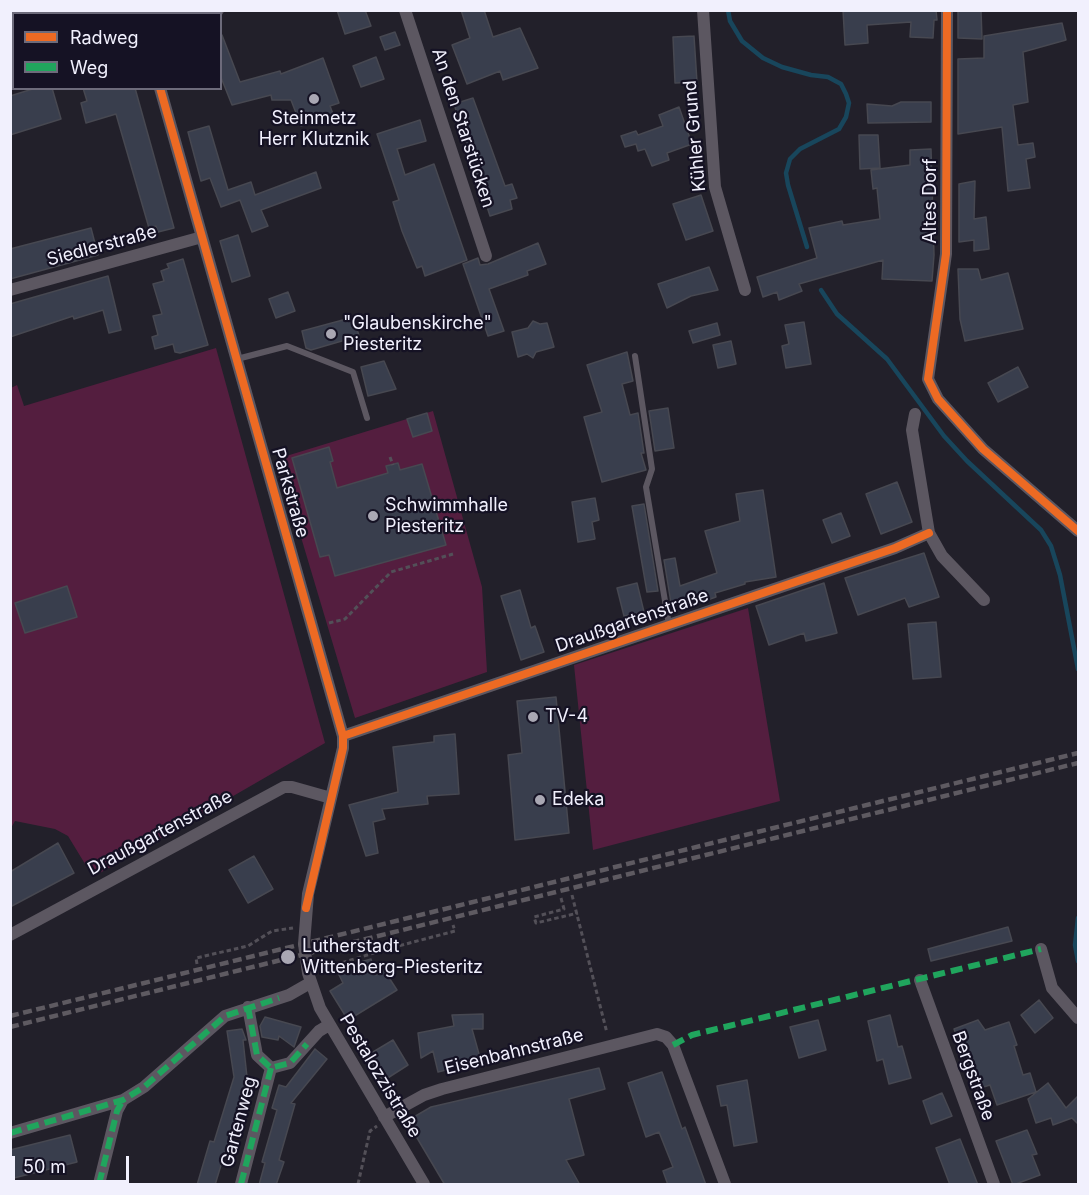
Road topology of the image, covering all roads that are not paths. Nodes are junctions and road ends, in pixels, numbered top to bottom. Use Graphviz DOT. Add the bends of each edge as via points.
graph roads {
  1 [pos="405,10"];
  2 [pos="703,10"];
  3 [pos="947,10"];
  4 [pos="161,90"];
  5 [pos="202,237"];
  6 [pos="486,256"];
  7 [pos="10,290"];
  8 [pos="745,290"];
  9 [pos="635,356"];
  10 [pos="236,360"];
  11 [pos="915,414"];
  12 [pos="367,418"];
  13 [pos="1078,531"];
  14 [pos="929,533"];
  15 [pos="984,600"];
  16 [pos="669,625"];
  17 [pos="343,736"];
  18 [pos="331,798"];
  19 [pos="306,908"];
  20 [pos="10,935"];
  21 [pos="1041,949"];
  22 [pos="920,980"];
  23 [pos="310,983"];
  24 [pos="248,1007"];
  25 [pos="1078,1018"];
  26 [pos="329,1025"];
  27 [pos="271,1068"];
  28 [pos="123,1100"];
  29 [pos="385,1119"];
  30 [pos="10,1132"];
  31 [pos="99,1185"];
  32 [pos="241,1185"];
  33 [pos="424,1185"];
  34 [pos="725,1185"];
  35 [pos="994,1185"];
  1 -- 6 [label="street, An den Starstücken"];
  2 -- 8 [label="street, Kühler Grund" via="716,187"];
  3 -- 13 [label="street, Altes Dorf" via="946,254 928,369 932,389 983,449"];
  4 -- 5 [label="street, Parkstraße"];
  5 -- 7 [label="street, Siedlerstraße"];
  5 -- 10 [label="street, Parkstraße"];
  9 -- 16 [label="lane" via="652,469 646,488"];
  10 -- 12 [label="lane" via="287,346 353,372"];
  10 -- 17 [label="street, Parkstraße"];
  11 -- 14 [label="street" via="912,430"];
  14 -- 15 [label="street" via="942,556"];
  14 -- 16 [label="street, Draußgartenstraße"];
  16 -- 17 [label="street, Draußgartenstraße"];
  17 -- 18 [label="street, Parkstraße"];
  18 -- 19 [label="street, Parkstraße"];
  18 -- 20 [label="street, Draußgartenstraße" via="284,787"];
  19 -- 23 [label="street, Pestalozzistraße" via="305,954"];
  21 -- 25 [label="street" via="1052,988"];
  22 -- 35 [label="street, Bergstraße"];
  23 -- 24 [label="street" via="284,997"];
  23 -- 26 [label="street, Pestalozzistraße"];
  24 -- 27 [label="street, Gartenweg" via="257,1055"];
  24 -- 28 [label="street" via="215,1023 144,1087"];
  26 -- 27 [label="street, Gartenweg" via="290,1063"];
  26 -- 29 [label="street, Pestalozzistraße"];
  27 -- 32 [label="street, Gartenweg"];
  28 -- 30 [label="street"];
  28 -- 31 [label="street"];
  29 -- 33 [label="street, Pestalozzistraße"];
  29 -- 34 [label="street, Eisenbahnstraße" via="442,1089 657,1034 673,1045"];
}
